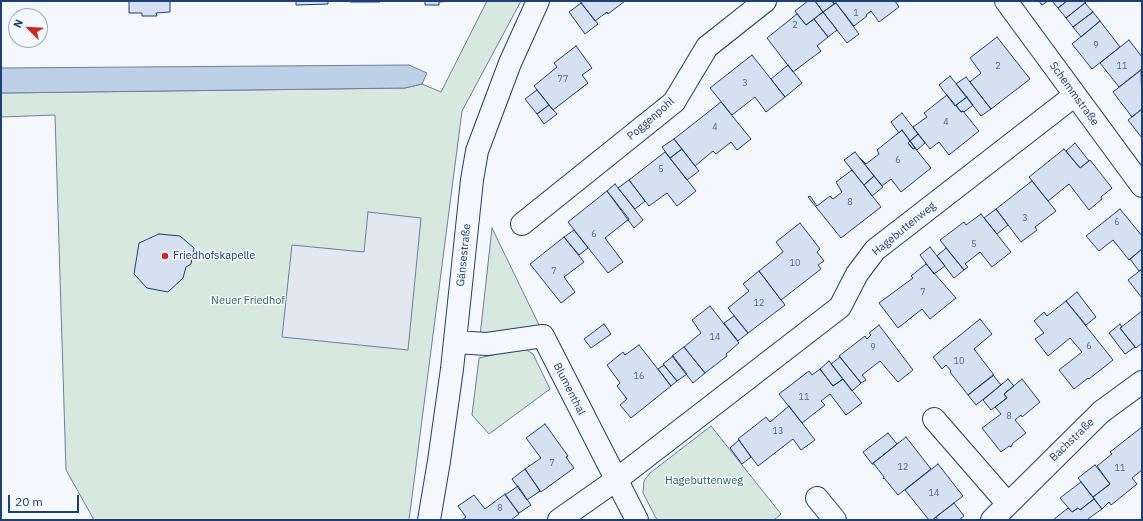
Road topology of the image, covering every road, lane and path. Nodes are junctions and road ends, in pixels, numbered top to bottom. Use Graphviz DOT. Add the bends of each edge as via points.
graph roads {
  1 [pos="538,1"];
  2 [pos="766,1"];
  3 [pos="1006,1"];
  4 [pos="1075,95"];
  5 [pos="1142,186"];
  6 [pos="522,224"];
  7 [pos="455,342"];
  8 [pos="1142,382"];
  9 [pos="934,420"];
  10 [pos="616,480"];
  11 [pos="817,498"];
  12 [pos="1008,504"];
  13 [pos="429,520"];
  14 [pos="559,520"];
  15 [pos="637,520"];
  16 [pos="836,520"];
  17 [pos="992,520"];
  1 -- 7 [label="street, Gänsestraße" via="510,63 477,151"];
  2 -- 6 [label="street, Poggenpohl" via="707,47 674,102"];
  3 -- 4 [label="street, Schemmstraße"];
  4 -- 5 [label="street, Schemmstraße"];
  4 -- 10 [label="street, Hagebuttenweg" via="875,250 857,274 840,308"];
  7 -- 10 [label="street, Blumenthal" via="487,344 542,336"];
  7 -- 13 [label="street, Gänsestraße"];
  8 -- 12 [label="street, Bachstraße" via="1101,412"];
  9 -- 12 [label="street"];
  10 -- 14 [label="street, Hagebuttenweg"];
  10 -- 15 [label="street, Blumenthal"];
  11 -- 16 [label="street"];
  12 -- 17 [label="street, Bachstraße"];
}
